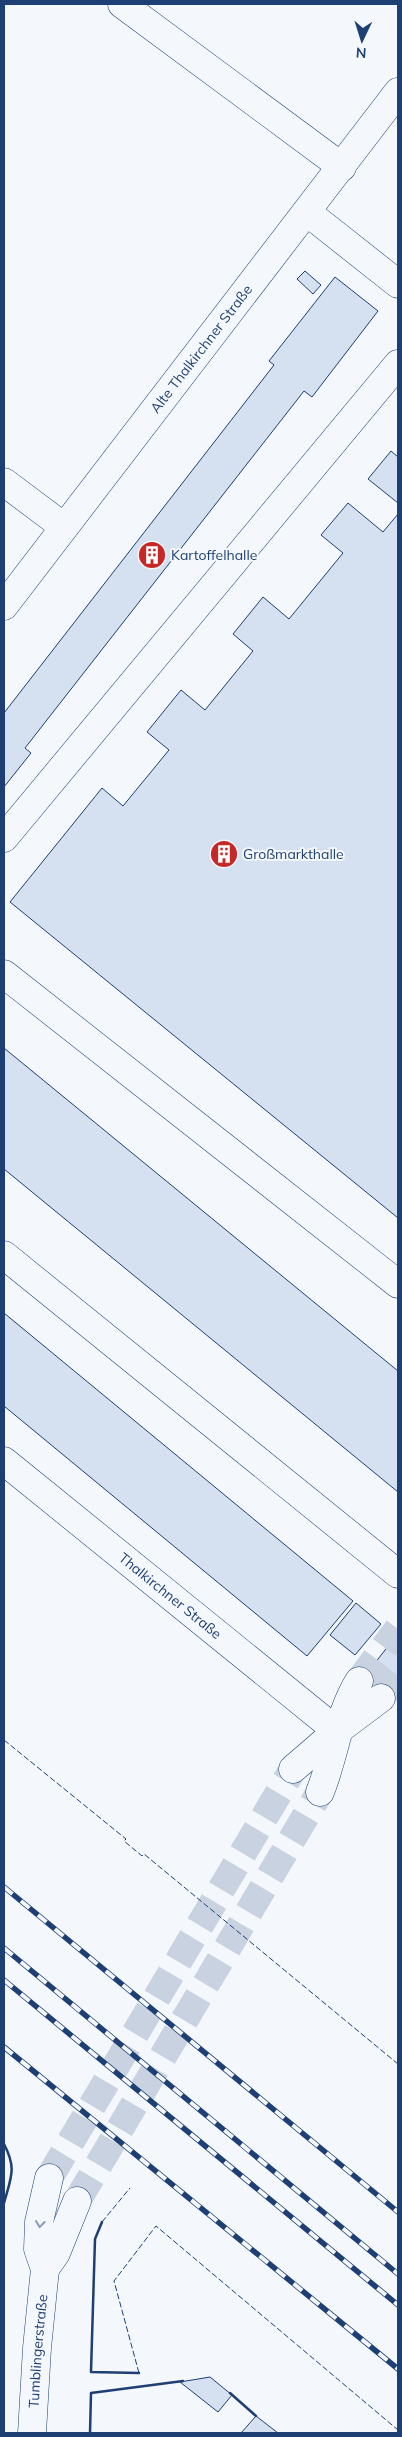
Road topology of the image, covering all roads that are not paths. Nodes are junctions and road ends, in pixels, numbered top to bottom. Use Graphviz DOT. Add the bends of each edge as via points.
graph roads {
  1 [pos="122,4"];
  2 [pos="398,92"];
  3 [pos="342,167"];
  4 [pos="307,212"];
  5 [pos="398,284"];
  6 [pos="398,364"];
  7 [pos="4,482"];
  8 [pos="64,527"];
  9 [pos="4,606"];
  10 [pos="4,838"];
  11 [pos="4,974"];
  12 [pos="4,1255"];
  13 [pos="398,1284"];
  14 [pos="4,1461"];
  15 [pos="398,1574"];
  16 [pos="359,1680"];
  17 [pos="381,1698"];
  18 [pos="337,1731"];
  19 [pos="293,1769"];
  20 [pos="320,1792"];
  21 [pos="49,2178"];
  22 [pos="77,2202"];
  23 [pos="45,2269"];
  24 [pos="32,2433"];
  1 -- 3 [label="street"];
  2 -- 3 [label="street, Alte Thalkirchner Straße"];
  3 -- 4 [label="street, Alte Thalkirchner Straße"];
  4 -- 5 [label="street"];
  4 -- 8 [label="street, Alte Thalkirchner Straße"];
  6 -- 10 [label="street"];
  7 -- 8 [label="street"];
  8 -- 9 [label="street, Alte Thalkirchner Straße"];
  11 -- 13 [label="street"];
  12 -- 15 [label="street"];
  14 -- 18 [label="street, Thalkirchner Straße"];
  16 -- 18 [label="street"];
  17 -- 18 [label="street"];
  18 -- 19 [label="street"];
  18 -- 20 [label="street" via="328,1773"];
  21 -- 23 [label="street, Tumblingerstraße, one-way" via="39,2222 38,2250"];
  22 -- 23 [label="street, Tumblingerstraße" via="56,2253"];
  23 -- 24 [label="street, Tumblingerstraße"];
}
